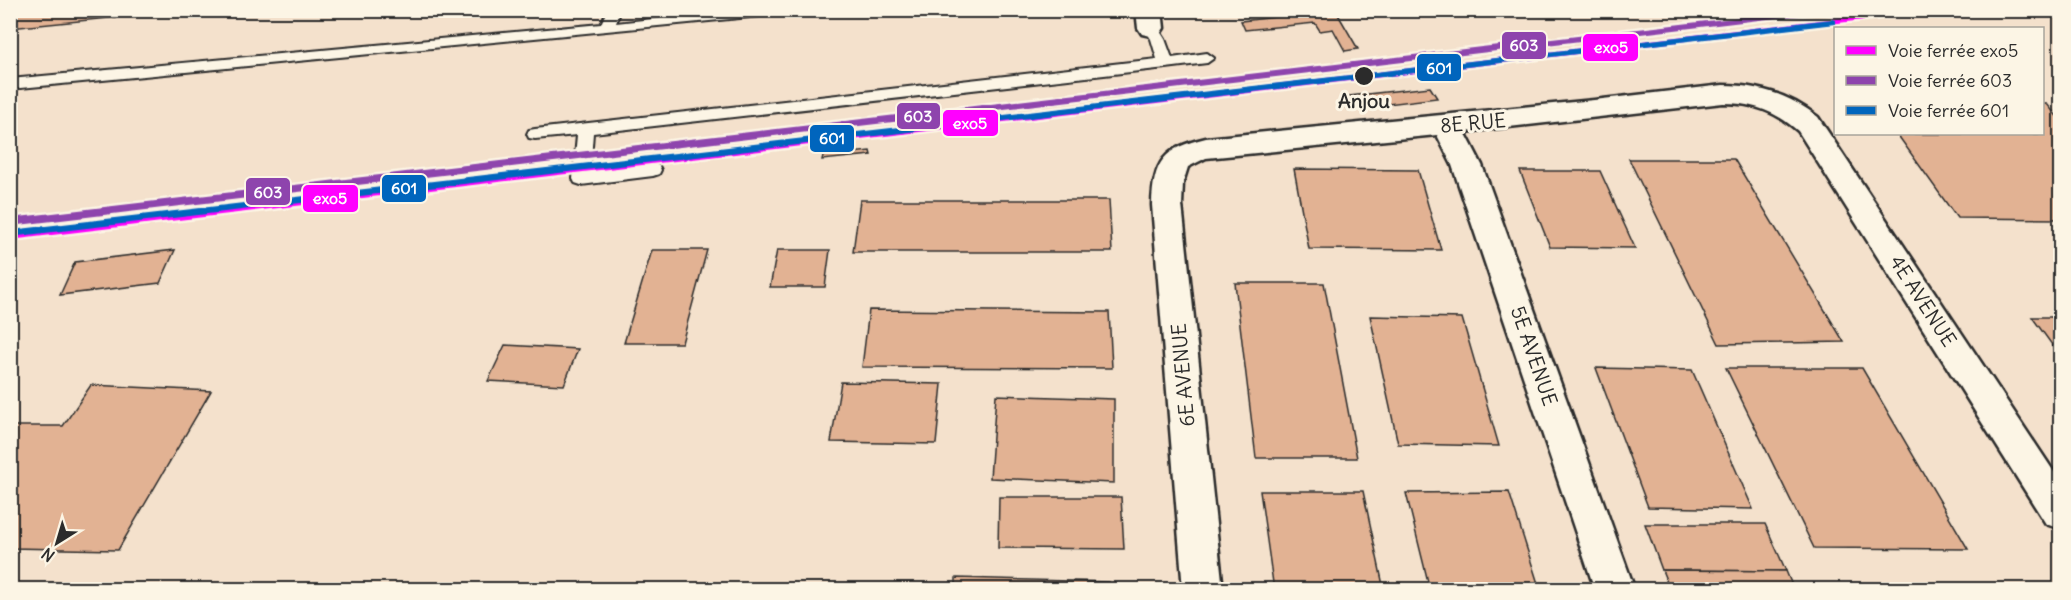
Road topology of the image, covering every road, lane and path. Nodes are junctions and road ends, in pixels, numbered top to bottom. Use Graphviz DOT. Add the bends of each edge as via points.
graph roads {
  1 [pos="614,10"];
  2 [pos="781,10"];
  3 [pos="1150,19"];
  4 [pos="606,28"];
  5 [pos="1207,58"];
  6 [pos="1166,63"];
  7 [pos="10,84"];
  8 [pos="1774,102"];
  9 [pos="1447,126"];
  10 [pos="585,129"];
  11 [pos="535,134"];
  12 [pos="1175,162"];
  13 [pos="653,170"];
  14 [pos="2061,512"];
  15 [pos="1203,590"];
  16 [pos="1615,590"];
  1 -- 4 [label="lane"];
  2 -- 4 [label="lane"];
  3 -- 6 [label="lane"];
  4 -- 7 [label="lane"];
  5 -- 6 [label="lane"];
  6 -- 10 [label="lane"];
  8 -- 9 [label="street, 8E RUE" via="1743,94 1723,94"];
  8 -- 14 [label="street, 4E AVENUE" via="1793,112 1813,131"];
  9 -- 12 [label="street, 8E RUE" via="1206,148 1188,152"];
  9 -- 16 [label="street, 5E AVENUE" via="1467,165"];
  10 -- 11 [label="lane"];
  10 -- 13 [label="lane" via="581,179"];
  12 -- 15 [label="street, 6E AVENUE" via="1168,174 1167,205"];
}
